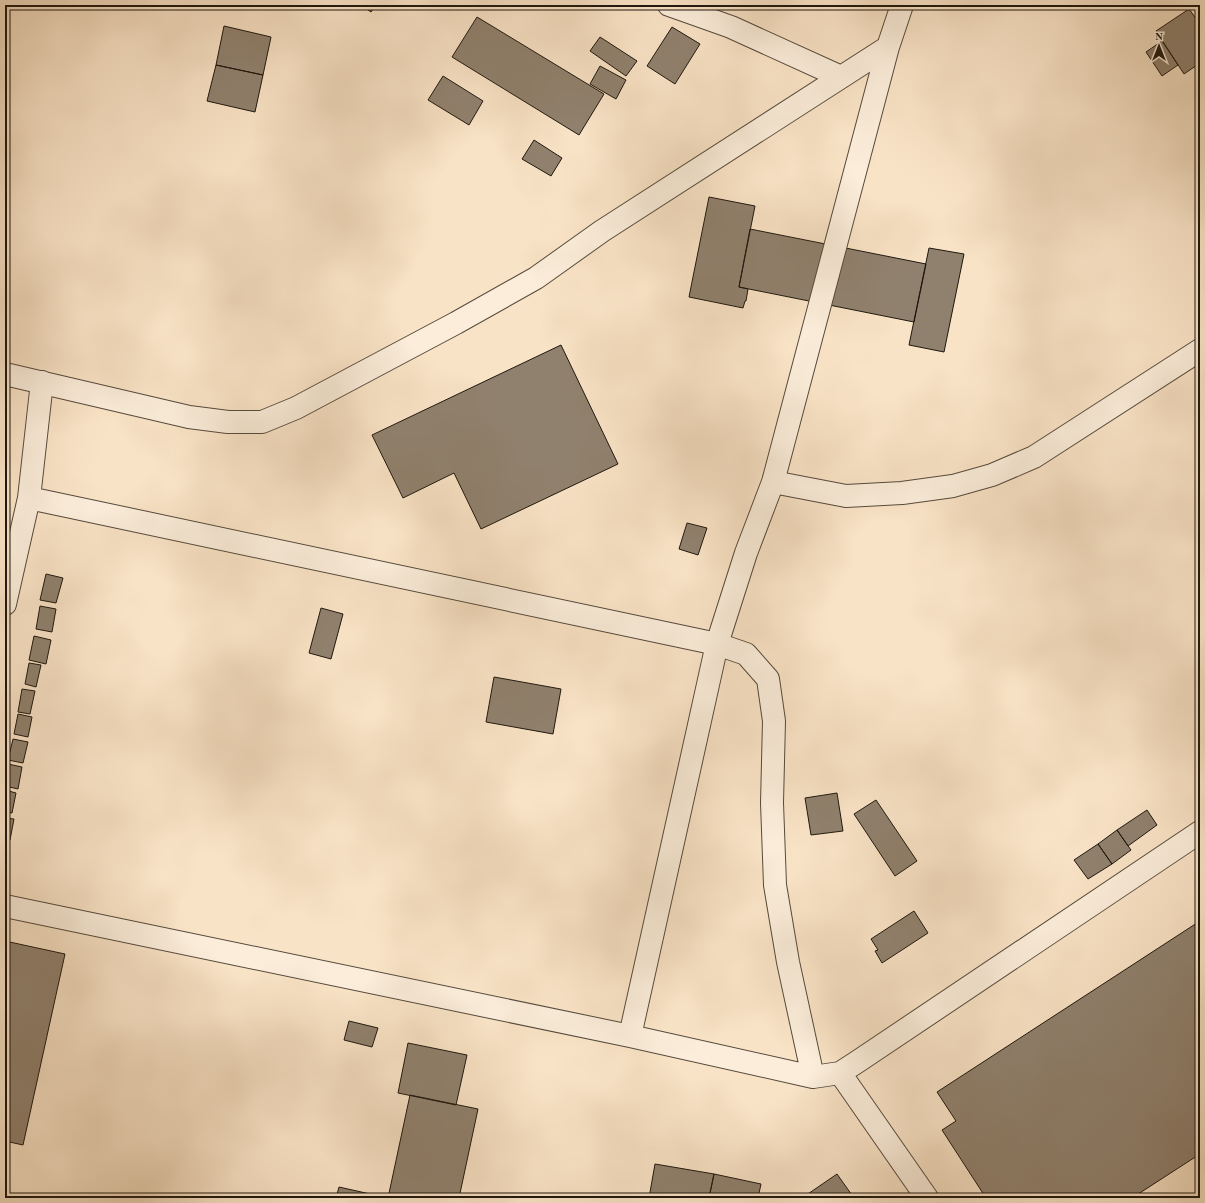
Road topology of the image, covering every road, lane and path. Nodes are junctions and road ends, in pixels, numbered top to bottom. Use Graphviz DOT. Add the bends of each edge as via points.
graph roads {
  1 [pos="669,5"];
  2 [pos="902,5"];
  3 [pos="888,47"];
  4 [pos="841,77"];
  5 [pos="1200,350"];
  6 [pos="5,374"];
  7 [pos="42,382"];
  8 [pos="773,482"];
  9 [pos="29,498"];
  10 [pos="5,604"];
  11 [pos="717,644"];
  12 [pos="1200,832"];
  13 [pos="5,906"];
  14 [pos="630,1036"];
  15 [pos="840,1073"];
  16 [pos="813,1077"];
  17 [pos="927,1198"];
  1 -- 4 [label="lane" via="731,27"];
  2 -- 3 [label="lane"];
  3 -- 4 [label="lane"];
  3 -- 8 [label="lane"];
  4 -- 7 [label="lane" via="602,231 536,278 456,324 303,404 262,422 228,422 189,417"];
  5 -- 8 [label="lane" via="1034,457 992,475 953,486 902,493 846,496"];
  6 -- 7 [label="lane"];
  7 -- 9 [label="lane"];
  8 -- 11 [label="lane" via="746,553"];
  9 -- 10 [label="lane"];
  9 -- 11 [label="lane"];
  11 -- 14 [label="lane"];
  11 -- 16 [label="lane" via="746,654 768,679 774,721 772,803 775,885 788,962"];
  12 -- 15 [label="lane"];
  13 -- 14 [label="lane"];
  14 -- 16 [label="lane"];
  15 -- 16 [label="lane"];
  15 -- 17 [label="lane"];
}
